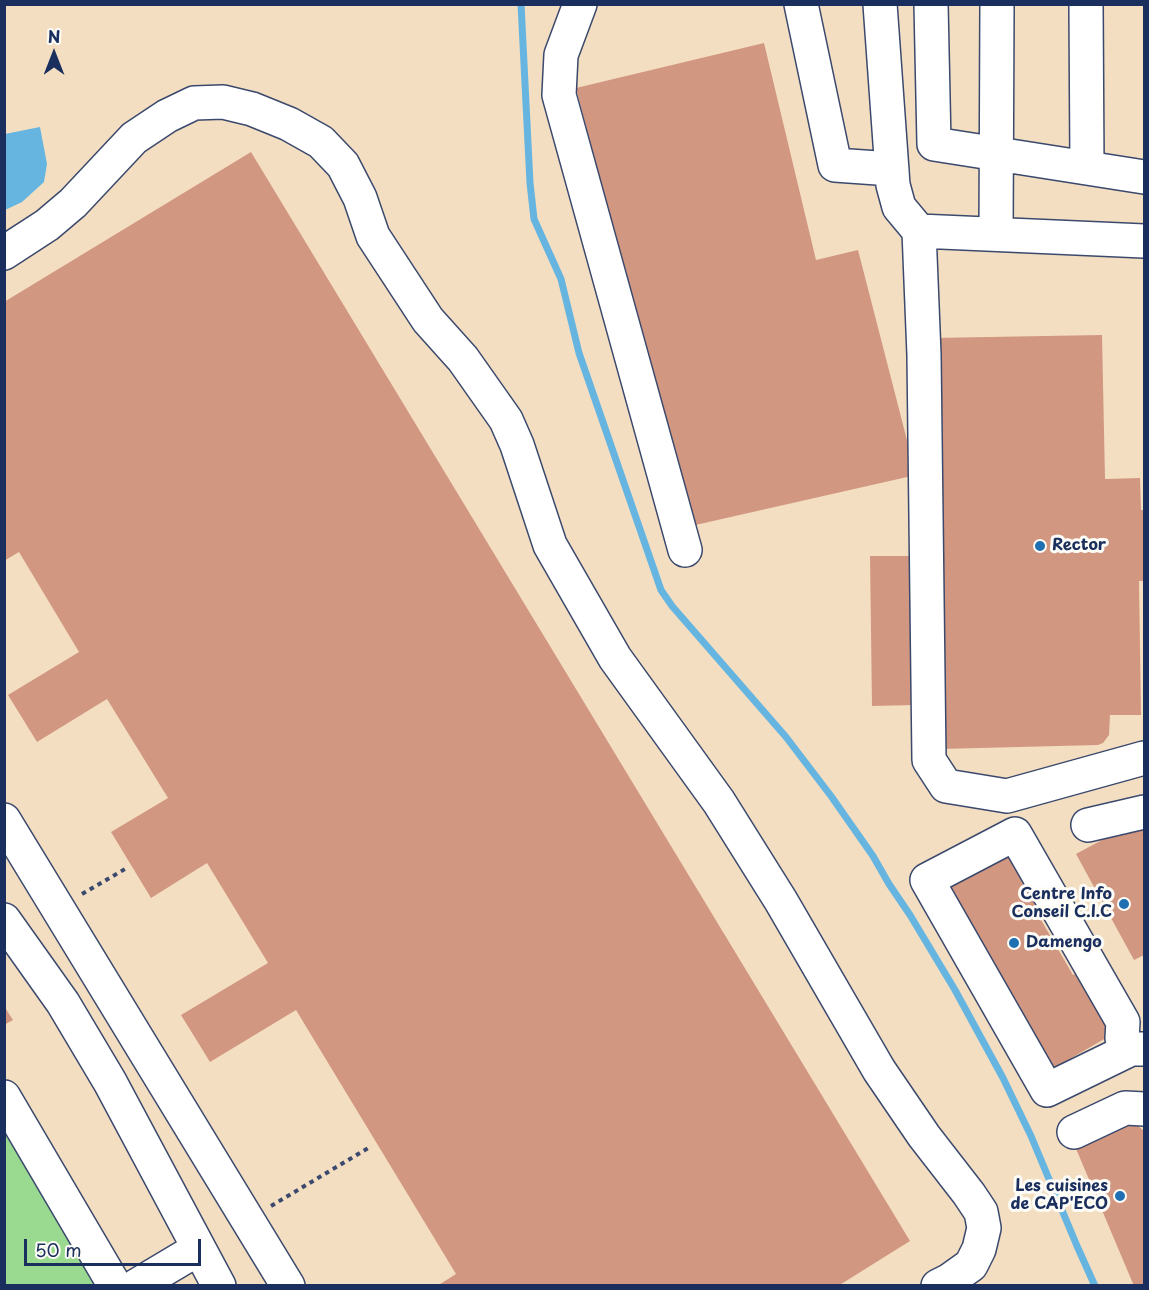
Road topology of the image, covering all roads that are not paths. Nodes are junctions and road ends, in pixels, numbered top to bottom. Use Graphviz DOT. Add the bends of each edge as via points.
graph roads {
  1 [pos="580,4"];
  2 [pos="801,4"];
  3 [pos="880,4"];
  4 [pos="931,4"];
  5 [pos="997,4"];
  6 [pos="1086,4"];
  7 [pos="995,154"];
  8 [pos="1087,167"];
  9 [pos="892,168"];
  10 [pos="1144,177"];
  11 [pos="919,231"];
  12 [pos="996,234"];
  13 [pos="1144,241"];
  14 [pos="4,253"];
  15 [pos="685,550"];
  16 [pos="1144,758"];
  17 [pos="1144,812"];
  18 [pos="4,820"];
  19 [pos="1088,825"];
  20 [pos="8,931"];
  21 [pos="1138,1049"];
  22 [pos="4,1097"];
  23 [pos="1144,1109"];
  24 [pos="1074,1132"];
  25 [pos="198,1249"];
  26 [pos="115,1286"];
  27 [pos="136,1286"];
  28 [pos="219,1286"];
  29 [pos="288,1286"];
  30 [pos="938,1286"];
  1 -- 15 [label="street" via="561,55 559,95"];
  2 -- 9 [label="street" via="835,165"];
  3 -- 9 [label="street"];
  4 -- 7 [label="street" via="934,144"];
  5 -- 7 [label="street"];
  6 -- 8 [label="street"];
  7 -- 8 [label="street"];
  7 -- 12 [label="street"];
  8 -- 10 [label="street"];
  9 -- 11 [label="street" via="898,207"];
  11 -- 12 [label="street"];
  11 -- 16 [label="street" via="929,760 946,786 1007,796"];
  12 -- 13 [label="street"];
  14 -- 30 [label="street" via="73,203 134,138 166,116 194,104 223,102 289,124 321,142 343,165 373,236 428,320 463,359 506,420 550,545 615,658 719,801 879,1070 981,1212 984,1228 970,1265"];
  17 -- 19 [label="street"];
  18 -- 29 [label="street"];
  20 -- 25 [label="street" via="63,1003 156,1165"];
  21 -- 21 [label="street" via="1122,1038 1123,1022 1015,834 927,880 1047,1090"];
  22 -- 26 [label="street"];
  23 -- 24 [label="street" via="1125,1108"];
  25 -- 27 [label="street"];
  25 -- 28 [label="street"];
}
